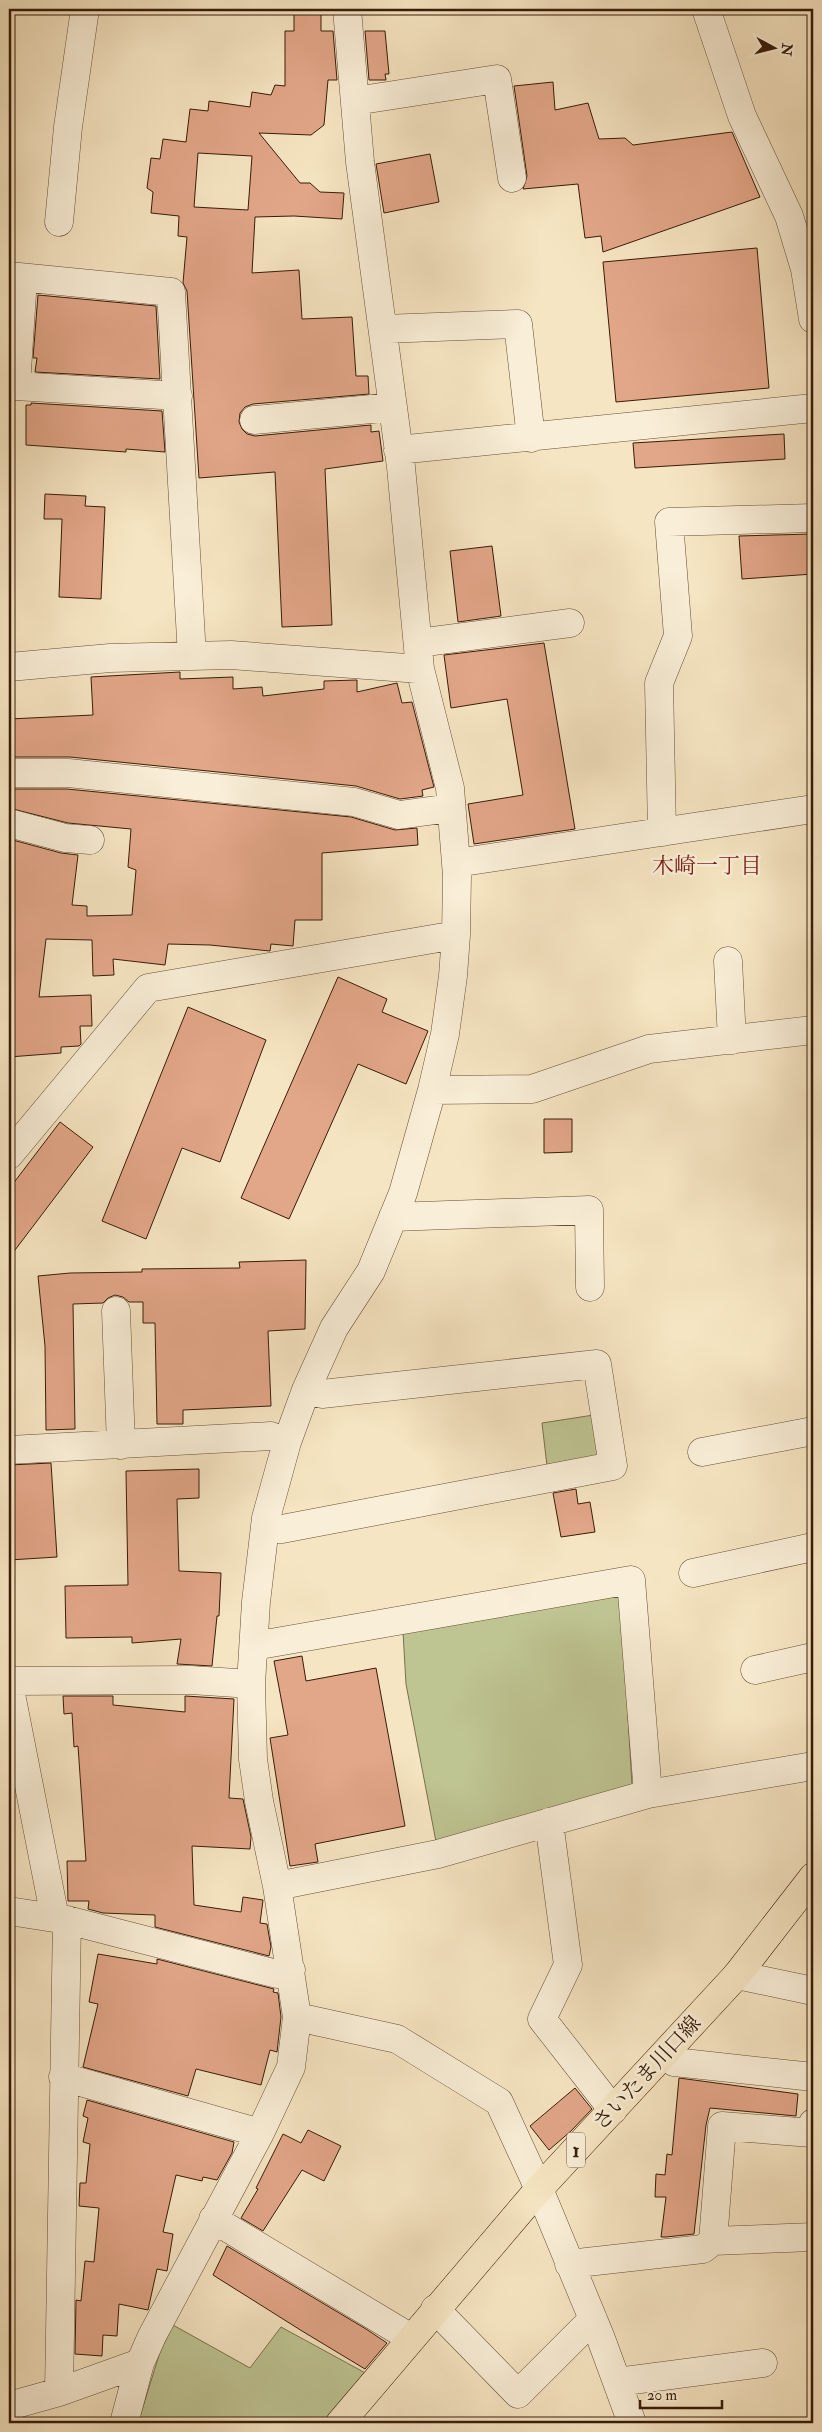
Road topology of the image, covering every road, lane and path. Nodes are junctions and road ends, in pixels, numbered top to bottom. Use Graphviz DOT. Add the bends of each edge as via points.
graph roads {
  1 [pos="84,9"];
  2 [pos="347,9"];
  3 [pos="706,9"];
  4 [pos="355,101"];
  5 [pos="512,178"];
  6 [pos="59,222"];
  7 [pos="809,269"];
  8 [pos="16,277"];
  9 [pos="813,319"];
  10 [pos="383,329"];
  11 [pos="178,396"];
  12 [pos="393,407"];
  13 [pos="813,408"];
  14 [pos="254,420"];
  15 [pos="531,438"];
  16 [pos="400,459"];
  17 [pos="813,518"];
  18 [pos="570,623"];
  19 [pos="192,656"];
  20 [pos="419,656"];
  21 [pos="9,667"];
  22 [pos="9,773"];
  23 [pos="451,808"];
  24 [pos="813,809"];
  25 [pos="9,823"];
  26 [pos="662,832"];
  27 [pos="90,840"];
  28 [pos="456,863"];
  29 [pos="456,935"];
  30 [pos="728,962"];
  31 [pos="813,1030"];
  32 [pos="732,1040"];
  33 [pos="432,1090"];
  34 [pos="9,1155"];
  35 [pos="393,1217"];
  36 [pos="590,1287"];
  37 [pos="116,1311"];
  38 [pos="306,1390"];
  39 [pos="813,1432"];
  40 [pos="287,1442"];
  41 [pos="121,1445"];
  42 [pos="9,1450"];
  43 [pos="702,1452"];
  44 [pos="265,1528"];
  45 [pos="813,1547"];
  46 [pos="693,1573"];
  47 [pos="254,1646"];
  48 [pos="813,1657"];
  49 [pos="754,1670"];
  50 [pos="9,1682"];
  51 [pos="251,1684"];
  52 [pos="813,1766"];
  53 [pos="648,1794"];
  54 [pos="549,1822"];
  55 [pos="813,1877"];
  56 [pos="277,1886"];
  57 [pos="9,1911"];
  58 [pos="61,1919"];
  59 [pos="291,1970"];
  60 [pos="737,1975"];
  61 [pos="813,1991"];
  62 [pos="297,2017"];
  63 [pos="664,2056"];
  64 [pos="63,2077"];
  65 [pos="813,2077"];
  66 [pos="613,2110"];
  67 [pos="813,2123"];
  68 [pos="260,2133"];
  69 [pos="539,2190"];
  70 [pos="213,2218"];
  71 [pos="813,2237"];
  72 [pos="713,2241"];
  73 [pos="569,2264"];
  74 [pos="436,2309"];
  75 [pos="593,2319"];
  76 [pos="411,2338"];
  77 [pos="763,2363"];
  78 [pos="140,2364"];
  79 [pos="617,2382"];
  80 [pos="59,2392"];
  81 [pos="9,2406"];
  82 [pos="124,2423"];
  83 [pos="340,2423"];
  84 [pos="632,2423"];
  1 -- 6 [label="street"];
  2 -- 4 [label="street"];
  3 -- 7 [label="street" via="742,116 789,216"];
  4 -- 5 [label="street" via="497,79"];
  4 -- 10 [label="street"];
  7 -- 9 [label="street"];
  8 -- 11 [label="street" via="171,292"];
  8 -- 11 [label="street" via="16,386"];
  10 -- 12 [label="street"];
  10 -- 15 [label="street" via="518,324"];
  11 -- 19 [label="street"];
  12 -- 14 [label="street"];
  12 -- 16 [label="street"];
  13 -- 15 [label="street"];
  15 -- 16 [label="street"];
  16 -- 20 [label="street"];
  17 -- 26 [label="street" via="669,522 678,636 659,683"];
  18 -- 20 [label="street"];
  19 -- 20 [label="street"];
  19 -- 21 [label="street" via="110,658"];
  20 -- 23 [label="street" via="450,788"];
  22 -- 23 [label="street" via="68,773 344,801 399,815"];
  23 -- 28 [label="street"];
  24 -- 26 [label="street"];
  25 -- 27 [label="street" via="65,838"];
  26 -- 28 [label="street"];
  28 -- 29 [label="street"];
  29 -- 33 [label="street" via="445,1034"];
  29 -- 34 [label="street" via="148,988"];
  30 -- 32 [label="street"];
  31 -- 32 [label="street"];
  32 -- 33 [label="street" via="649,1049 532,1089"];
  33 -- 35 [label="street" via="403,1193"];
  35 -- 36 [label="street" via="589,1210"];
  35 -- 38 [label="street" via="371,1271 334,1328"];
  37 -- 41 [label="street"];
  38 -- 40 [label="street"];
  38 -- 44 [label="street" via="322,1394 596,1364 613,1466 282,1529"];
  39 -- 43 [label="street"];
  40 -- 41 [label="street" via="271,1436"];
  40 -- 44 [label="street"];
  41 -- 42 [label="street"];
  44 -- 47 [label="street"];
  45 -- 46 [label="street"];
  47 -- 51 [label="street"];
  47 -- 53 [label="street" via="631,1580"];
  48 -- 49 [label="street"];
  50 -- 51 [label="street" via="190,1680"];
  50 -- 58 [label="street"];
  51 -- 56 [label="street" via="253,1759"];
  52 -- 53 [label="street"];
  53 -- 54 [label="street"];
  54 -- 56 [label="street" via="438,1854"];
  54 -- 66 [label="street" via="568,1965 542,2019"];
  55 -- 60 [label="main road, さいたま川口線 / 1"];
  56 -- 59 [label="street"];
  57 -- 58 [label="street"];
  58 -- 59 [label="street" via="277,1974"];
  58 -- 64 [label="street"];
  59 -- 62 [label="street"];
  60 -- 61 [label="street"];
  60 -- 63 [label="main road, さいたま川口線 / 1"];
  62 -- 68 [label="street" via="291,2067"];
  62 -- 69 [label="street" via="397,2039 499,2102"];
  63 -- 65 [label="street" via="674,2062"];
  63 -- 66 [label="main road, さいたま川口線 / 1"];
  64 -- 68 [label="street"];
  64 -- 80 [label="street"];
  66 -- 69 [label="main road, さいたま川口線 / 1"];
  67 -- 72 [label="street" via="812,2133 722,2126"];
  68 -- 70 [label="street"];
  69 -- 73 [label="street"];
  69 -- 74 [label="main road, さいたま川口線 / 1"];
  70 -- 76 [label="street"];
  70 -- 78 [label="street"];
  71 -- 72 [label="street"];
  72 -- 73 [label="street" via="703,2249"];
  73 -- 75 [label="street"];
  74 -- 75 [label="street" via="518,2394"];
  74 -- 76 [label="main road, さいたま川口線 / 1"];
  75 -- 79 [label="street"];
  76 -- 83 [label="main road, さいたま川口線 / 1"];
  77 -- 79 [label="street"];
  78 -- 80 [label="street"];
  78 -- 82 [label="street"];
  79 -- 84 [label="street"];
  80 -- 81 [label="street"];
}
